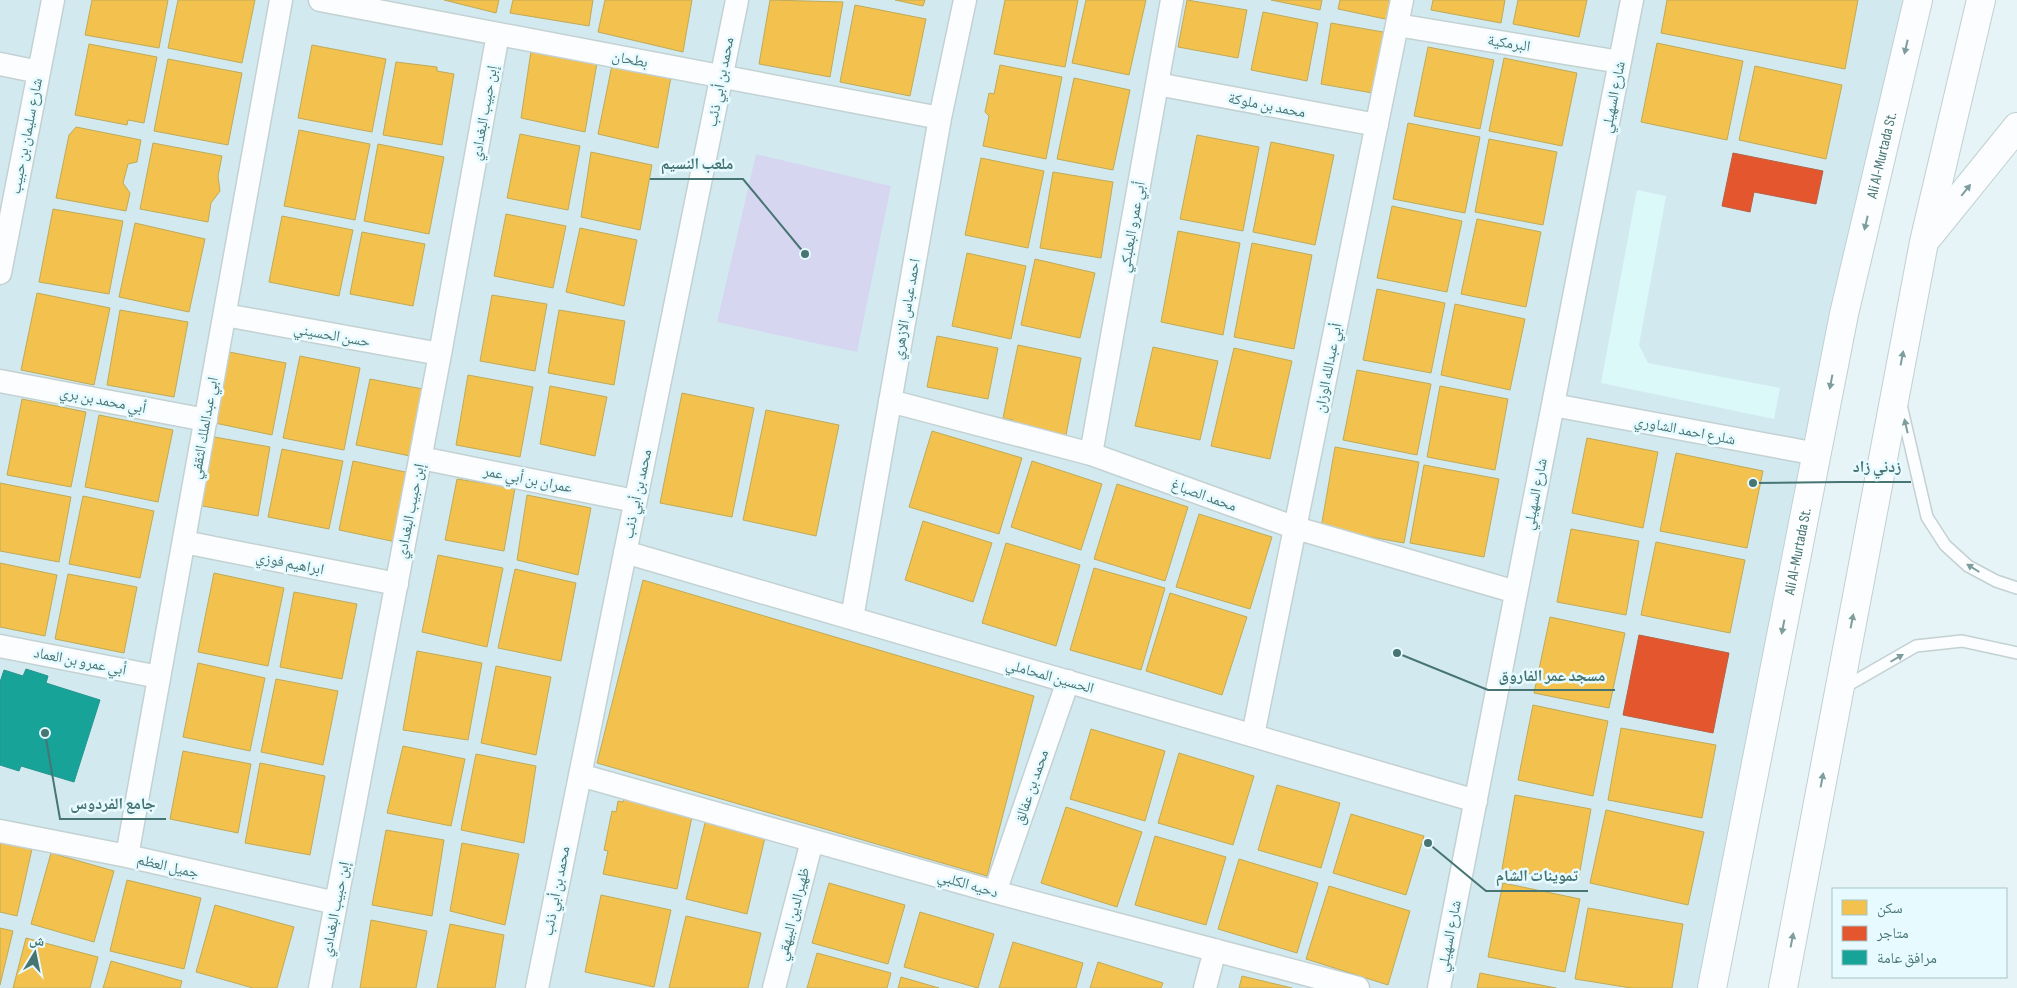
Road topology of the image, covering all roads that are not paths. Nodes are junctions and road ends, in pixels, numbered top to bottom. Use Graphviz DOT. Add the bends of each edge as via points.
graph roads {
  1 [pos="53,0"];
  2 [pos="281,0"];
  3 [pos="320,0"];
  4 [pos="737,0"];
  5 [pos="965,0"];
  6 [pos="1172,0"];
  7 [pos="1402,0"];
  8 [pos="1632,0"];
  9 [pos="1918,0"];
  10 [pos="1981,0"];
  11 [pos="1397,25"];
  12 [pos="498,34"];
  13 [pos="1620,62"];
  14 [pos="0,64"];
  15 [pos="39,72"];
  16 [pos="721,76"];
  17 [pos="1157,84"];
  18 [pos="940,118"];
  19 [pos="1377,125"];
  20 [pos="2017,127"];
  21 [pos="1924,242"];
  22 [pos="0,273"];
  23 [pos="224,315"];
  24 [pos="440,354"];
  25 [pos="0,381"];
  26 [pos="1897,387"];
  27 [pos="890,401"];
  28 [pos="1553,405"];
  29 [pos="206,420"];
  30 [pos="1091,454"];
  31 [pos="1817,454"];
  32 [pos="421,458"];
  33 [pos="635,501"];
  34 [pos="1296,528"];
  35 [pos="184,542"];
  36 [pos="625,552"];
  37 [pos="397,584"];
  38 [pos="2017,588"];
  39 [pos="1516,592"];
  40 [pos="852,618"];
  41 [pos="0,646"];
  42 [pos="2017,653"];
  43 [pos="159,677"];
  44 [pos="1068,681"];
  45 [pos="1839,690"];
  46 [pos="1254,736"];
  47 [pos="580,775"];
  48 [pos="1476,801"];
  49 [pos="0,831"];
  50 [pos="812,840"];
  51 [pos="127,856"];
  52 [pos="995,892"];
  53 [pos="336,903"];
  54 [pos="1214,950"];
  55 [pos="320,988"];
  56 [pos="537,988"];
  57 [pos="774,988"];
  58 [pos="1205,988"];
  59 [pos="1358,988"];
  60 [pos="1439,988"];
  61 [pos="1712,988"];
  62 [pos="1783,988"];
  1 -- 15 [label="street, شارع سليمان بن حبيب"];
  2 -- 23 [label="street, ابي عبدالملك الثقفي"];
  3 -- 12 [label="street, بطحان"];
  4 -- 16 [label="street, محمد بن أبي ذئب"];
  5 -- 18 [label="street, احمد عباس الازهري"];
  6 -- 17 [label="street, أبي عمرو البعلبكي"];
  7 -- 11 [label="street, أبي عبدالله الوزان"];
  8 -- 13 [label="street, شارع السهيلي"];
  9 -- 31 [label="main road, Ali Al-Murtada St., one-way" via="1844,314"];
  10 -- 21 [label="main road"];
  11 -- 13 [label="street, البرمكية"];
  11 -- 19 [label="street, أبي عبدالله الوزان"];
  12 -- 16 [label="street, بطحان"];
  12 -- 24 [label="street, إبن حبيب البغدادي"];
  13 -- 28 [label="street, شارع السهيلي"];
  14 -- 15 [label="street"];
  15 -- 22 [label="street, شارع سليمان بن حبيب"];
  16 -- 18 [label="street, بطحان"];
  16 -- 33 [label="street, محمد بن أبي ذئب"];
  17 -- 19 [label="street, محمد بن ملوكة"];
  17 -- 30 [label="street, أبي عمرو البعلبكي"];
  18 -- 27 [label="street, احمد عباس الازهري"];
  19 -- 34 [label="street, أبي عبدالله الوزان"];
  21 -- 20 [label="main road, one-way"];
  26 -- 21 [label="main road, one-way"];
  23 -- 24 [label="street, حسن الحسيني"];
  23 -- 29 [label="street, ابي عبدالملك الثقفي"];
  24 -- 32 [label="street, إبن حبيب البغدادي"];
  25 -- 29 [label="street, أبي محمد بن بري"];
  38 -- 26 [label="lane, one-way" via="1996,582 1968,566 1945,545 1927,518"];
  45 -- 26 [label="main road, one-way"];
  27 -- 30 [label="street, محمد الصباغ"];
  27 -- 40 [label="street, احمد عباس الازهري"];
  28 -- 31 [label="street, شلرع احمد الشاوري"];
  28 -- 39 [label="street, شارع السهيلي"];
  29 -- 35 [label="street, ابي عبدالملك الثقفي"];
  30 -- 34 [label="street, محمد الصباغ"];
  31 -- 61 [label="main road, Ali Al-Murtada St., one-way"];
  32 -- 33 [label="street, عمران بن أبي عمر"];
  32 -- 37 [label="street, إبن حبيب البغدادي"];
  33 -- 36 [label="street, محمد بن أبي ذئب"];
  34 -- 39 [label="street, محمد الصباغ"];
  34 -- 46 [label="street, أبي عبدالله الوزان"];
  35 -- 37 [label="street, ابراهيم فوزي"];
  35 -- 43 [label="street, ابي عبدالملك الثقفي"];
  36 -- 40 [label="street, الحسين المحاملي"];
  36 -- 47 [label="street, محمد بن أبي ذئب"];
  37 -- 53 [label="street, إبن حبيب البغدادي"];
  39 -- 48 [label="street, شارع السهيلي"];
  40 -- 44 [label="street, الحسين المحاملي"];
  41 -- 43 [label="street, أبي عمرو بن العماد"];
  45 -- 42 [label="lane, one-way" via="1916,646 1962,641"];
  43 -- 51 [label="street, ابي عبدالملك الثقفي"];
  44 -- 46 [label="street, الحسين المحاملي"];
  44 -- 52 [label="street, محمد بن عفالق"];
  62 -- 45 [label="main road, one-way"];
  46 -- 48 [label="street, الحسين المحاملي"];
  47 -- 50 [label="street, دحيه الكلبي"];
  47 -- 56 [label="street, محمد بن أبي ذئب"];
  48 -- 60 [label="street, شارع السهيلي"];
  49 -- 51 [label="street, جميل العظم"];
  50 -- 52 [label="street, دحيه الكلبي"];
  50 -- 57 [label="street, ظهيرالدين البيهقي"];
  51 -- 53 [label="street, جميل العظم"];
  52 -- 54 [label="street, دحيه الكلبي"];
  53 -- 55 [label="street, إبن حبيب البغدادي"];
  54 -- 58 [label="street"];
  54 -- 59 [label="street, دحيه الكلبي"];
}
